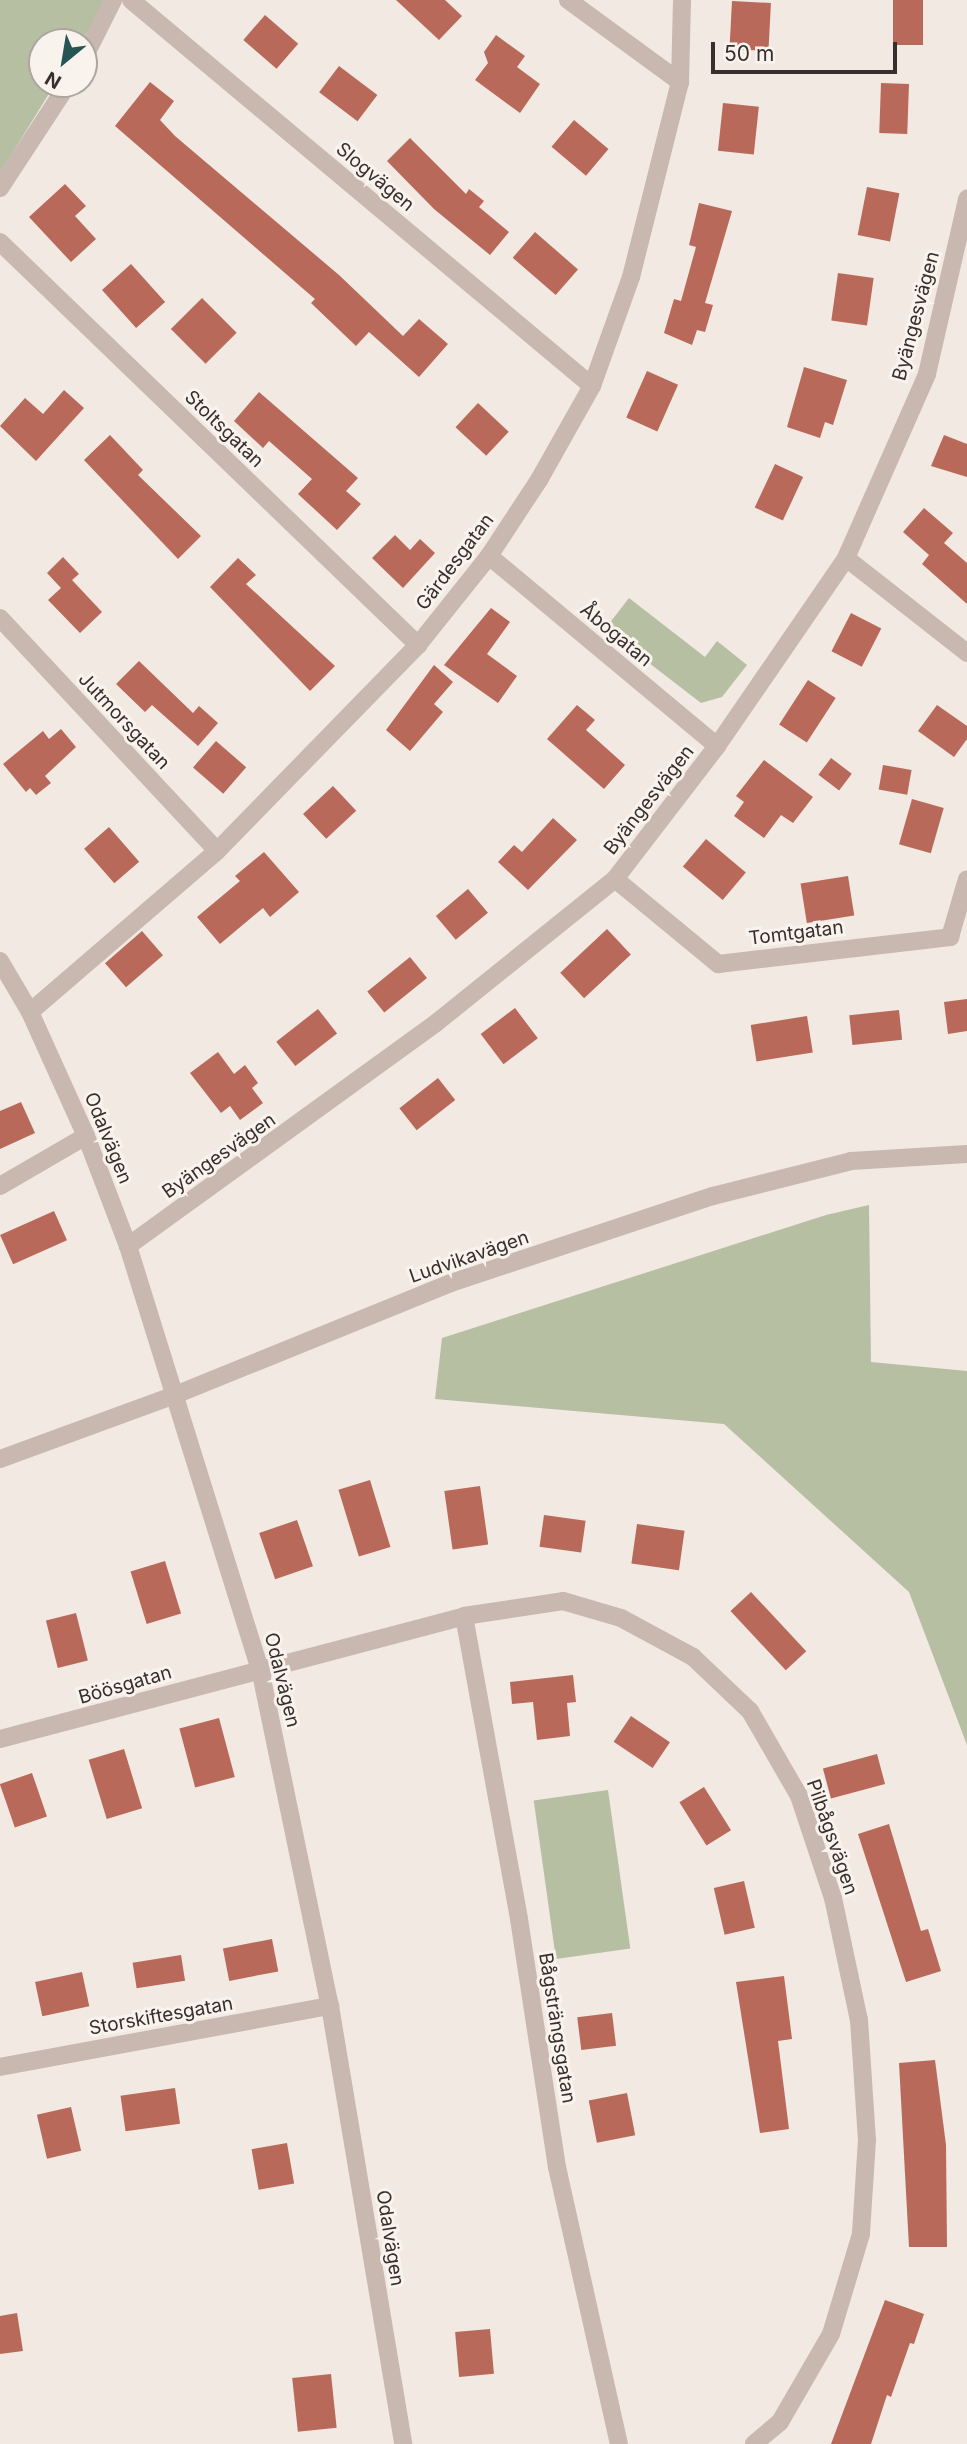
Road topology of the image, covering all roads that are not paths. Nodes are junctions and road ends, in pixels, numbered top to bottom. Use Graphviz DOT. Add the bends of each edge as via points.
graph roads {
  1 [pos="113,0"];
  2 [pos="131,0"];
  3 [pos="568,0"];
  4 [pos="681,0"];
  5 [pos="98,30"];
  6 [pos="680,82"];
  7 [pos="59,98"];
  8 [pos="0,188"];
  9 [pos="967,199"];
  10 [pos="0,243"];
  11 [pos="592,386"];
  12 [pos="489,556"];
  13 [pos="846,558"];
  14 [pos="0,618"];
  15 [pos="418,645"];
  16 [pos="967,653"];
  17 [pos="717,746"];
  18 [pos="217,851"];
  19 [pos="615,879"];
  20 [pos="967,879"];
  21 [pos="0,961"];
  22 [pos="30,1012"];
  23 [pos="86,1136"];
  24 [pos="967,1154"];
  25 [pos="0,1186"];
  26 [pos="128,1246"];
  27 [pos="175,1395"];
  28 [pos="0,1459"];
  29 [pos="464,1616"];
  30 [pos="260,1669"];
  31 [pos="0,1739"];
  32 [pos="330,2006"];
  33 [pos="0,2067"];
  34 [pos="403,2444"];
  35 [pos="619,2444"];
  36 [pos="754,2444"];
  1 -- 5 [label="street"];
  2 -- 11 [label="street, Slogvägen"];
  3 -- 6 [label="street"];
  4 -- 6 [label="street, Gärdesgatan"];
  6 -- 11 [label="street, Gärdesgatan" via="631,276"];
  7 -- 8 [label="street"];
  9 -- 13 [label="street, Byängesvägen" via="927,374"];
  10 -- 15 [label="street, Stoltsgatan"];
  11 -- 12 [label="street, Gärdesgatan"];
  12 -- 15 [label="street, Gärdesgatan"];
  12 -- 17 [label="street, Åbogatan"];
  13 -- 16 [label="street"];
  13 -- 17 [label="street, Byängesvägen"];
  14 -- 18 [label="street, Jutmorsgatan"];
  15 -- 18 [label="street, Gärdesgatan"];
  17 -- 19 [label="street, Byängesvägen"];
  18 -- 22 [label="street, Gärdesgatan"];
  19 -- 20 [label="street, Tomtgatan" via="718,964 950,937"];
  19 -- 26 [label="street, Byängesvägen" via="436,1023"];
  21 -- 22 [label="street, Odalvägen"];
  22 -- 23 [label="street, Odalvägen"];
  23 -- 25 [label="street"];
  23 -- 26 [label="street, Odalvägen"];
  24 -- 27 [label="street, Ludvikavägen" via="851,1161 713,1196 451,1283"];
  26 -- 27 [label="street, Odalvägen"];
  27 -- 28 [label="street, Ludvikavägen"];
  27 -- 30 [label="street, Odalvägen"];
  29 -- 30 [label="street, Pilbågsvägen"];
  29 -- 35 [label="street, Bågsträngsgatan" via="519,1919 556,2167"];
  29 -- 36 [label="street, Pilbågsvägen" via="563,1601 621,1618 693,1657 750,1711 799,1796 833,1898 859,2021 867,2140 861,2234 831,2334 780,2422"];
  30 -- 31 [label="street, Böösgatan"];
  30 -- 32 [label="street, Odalvägen"];
  32 -- 33 [label="street, Storskiftesgatan"];
  32 -- 34 [label="street, Odalvägen"];
}
